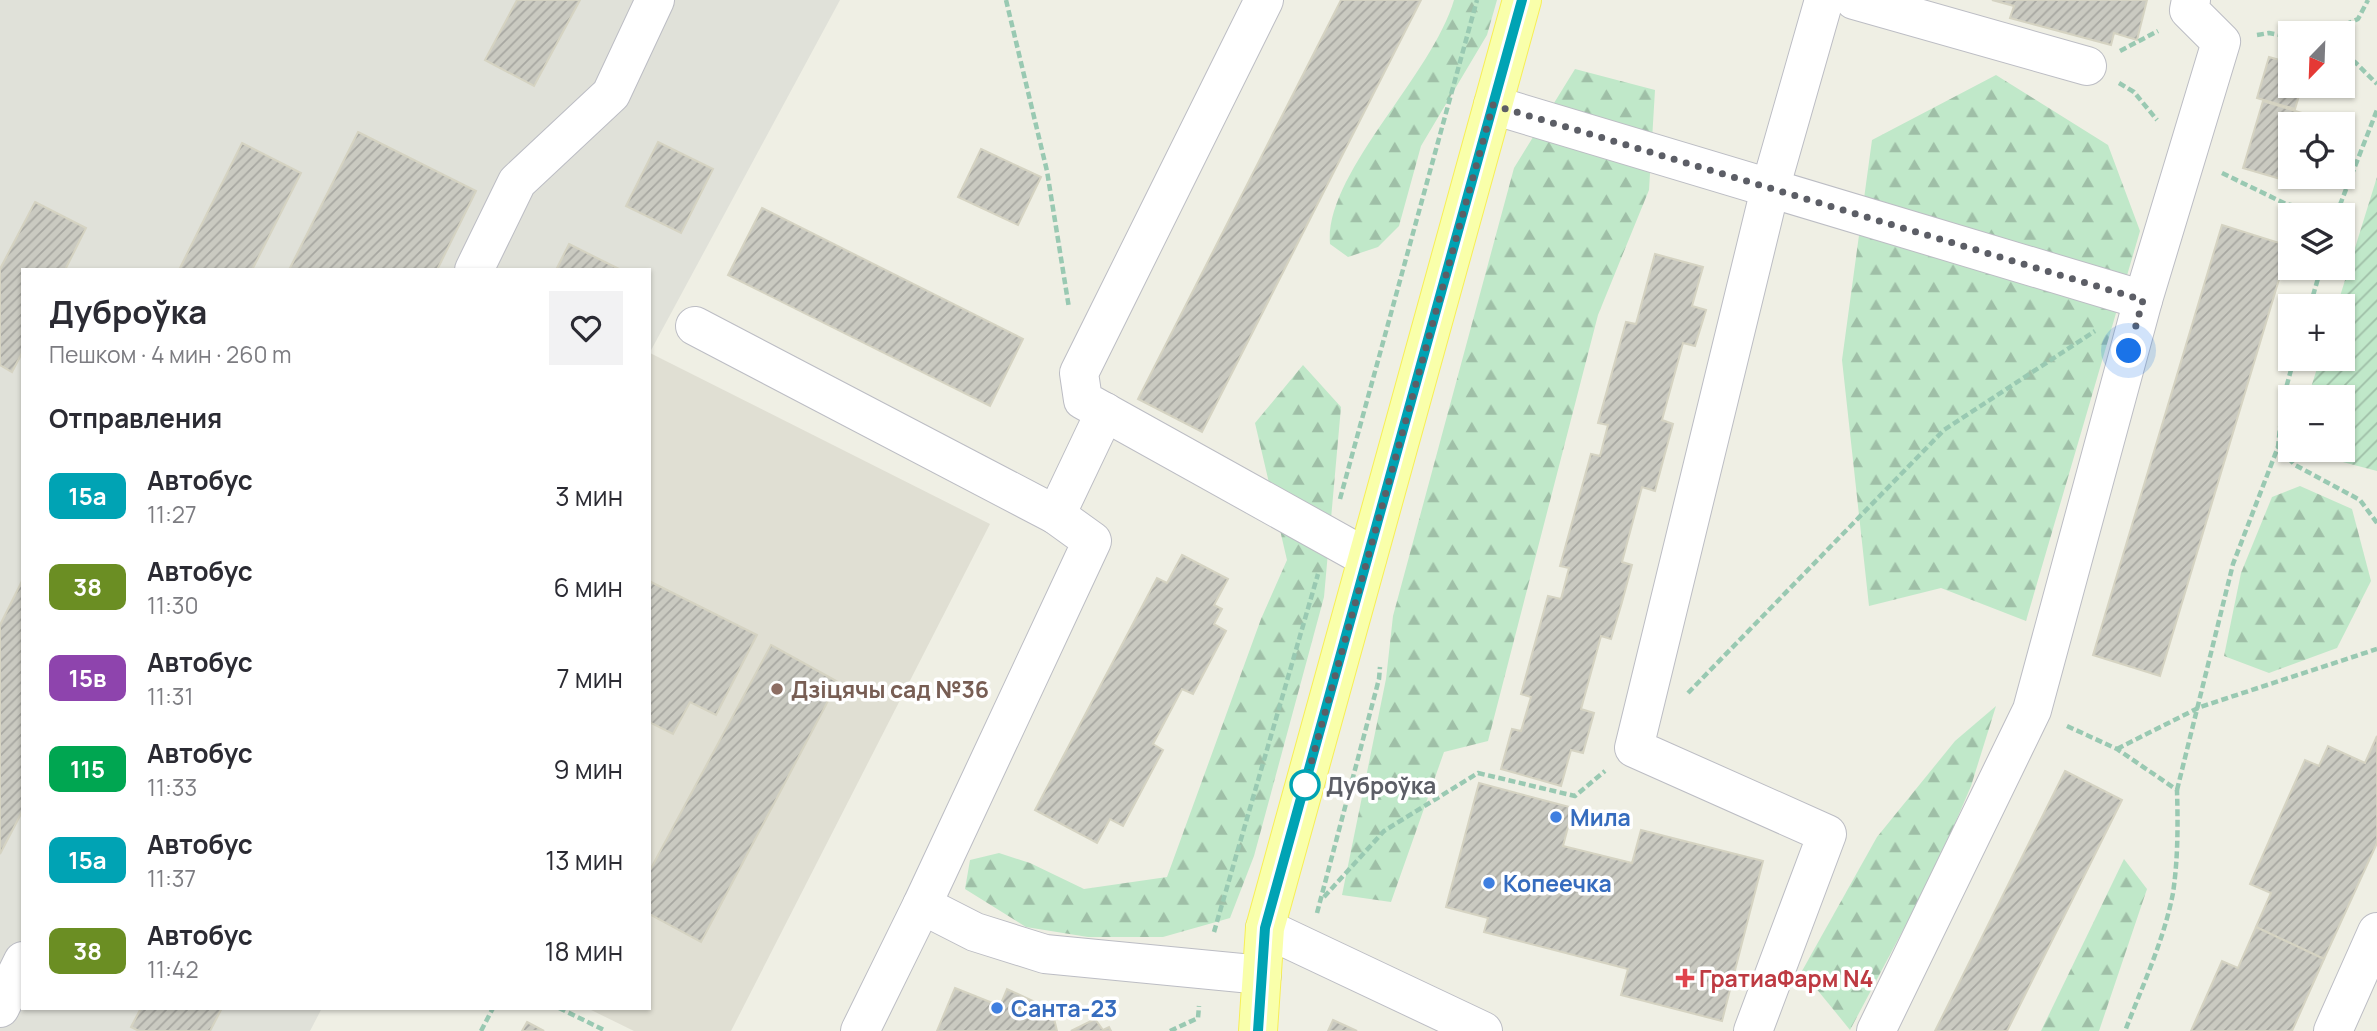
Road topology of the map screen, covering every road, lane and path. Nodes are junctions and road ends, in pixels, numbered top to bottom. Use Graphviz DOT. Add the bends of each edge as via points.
graph roads {
  1 [pos="654,0"];
  2 [pos="1006,0"];
  3 [pos="1264,0"];
  4 [pos="1824,0"];
  5 [pos="1854,0"];
  6 [pos="2368,0"];
  7 [pos="1515,2"];
  8 [pos="2190,5"];
  9 [pos="2353,21"];
  10 [pos="2356,63"];
  11 [pos="2087,66"];
  12 [pos="2377,84"];
  13 [pos="1493,105"];
  14 [pos="2377,110"];
  15 [pos="1770,189"];
  16 [pos="2341,203"];
  17 [pos="475,268"];
  18 [pos="2143,300"];
  19 [pos="695,326"];
  20 [pos="1079,373"];
  21 [pos="1105,412"];
  22 [pos="2278,447"];
  23 [pos="2292,462"];
  24 [pos="1056,514"];
  25 [pos="2377,523"];
  26 [pos="1367,558"];
  27 [pos="2377,649"];
  28 [pos="1683,698"];
  29 [pos="2200,707"];
  30 [pos="2032,710"];
  31 [pos="1634,748"];
  32 [pos="2117,749"];
  33 [pos="2177,790"];
  34 [pos="1322,900"];
  35 [pos="922,905"];
  36 [pos="1265,928"];
  37 [pos="2377,932"];
  38 [pos="21,965"];
  39 [pos="1262,975"];
  40 [pos="0,1008"];
  41 [pos="493,1010"];
  42 [pos="563,1010"];
  43 [pos="1198,1018"];
  44 [pos="0,1024"];
  45 [pos="13,1031"];
  46 [pos="481,1031"];
  47 [pos="606,1031"];
  48 [pos="860,1031"];
  49 [pos="1170,1031"];
  50 [pos="1258,1031"];
  51 [pos="1483,1031"];
  52 [pos="1753,1031"];
  53 [pos="1876,1031"];
  54 [pos="2124,1031"];
  55 [pos="2333,1031"];
  1 -- 17 [label="street" via="611,94 517,182"];
  2 -- 20 [label="path" via="1047,171"];
  3 -- 20 [label="street"];
  4 -- 15 [label="street"];
  5 -- 11 [label="street"];
  6 -- 9 [label="path"];
  7 -- 13 [label="main road"];
  8 -- 11 [label="path" via="2147,39"];
  8 -- 18 [label="street" via="2221,42"];
  10 -- 12 [label="path"];
  13 -- 15 [label="street"];
  13 -- 26 [label="main road"];
  14 -- 16 [label="path"];
  15 -- 18 [label="street"];
  15 -- 31 [label="street"];
  18 -- 28 [label="path" via="1944,430"];
  18 -- 30 [label="street"];
  19 -- 24 [label="street"];
  20 -- 21 [label="street" via="1083,400"];
  21 -- 24 [label="street"];
  21 -- 26 [label="street"];
  22 -- 29 [label="path" via="2233,564"];
  23 -- 25 [label="path" via="2360,500"];
  24 -- 35 [label="street" via="1092,541"];
  26 -- 36 [label="main road"];
  27 -- 29 [label="path"];
  29 -- 32 [label="path"];
  29 -- 33 [label="path"];
  30 -- 32 [label="path"];
  30 -- 53 [label="street"];
  31 -- 34 [label="path" via="1574,796 1478,774 1384,831"];
  31 -- 52 [label="street" via="1827,834"];
  32 -- 33 [label="path"];
  33 -- 54 [label="path" via="2179,836 2172,895"];
  35 -- 39 [label="street" via="975,932 1045,954"];
  35 -- 48 [label="street"];
  36 -- 39 [label="main road"];
  36 -- 51 [label="street"];
  37 -- 55 [label="street"];
  38 -- 40 [label="street"];
  39 -- 50 [label="main road"];
  41 -- 46 [label="path"];
  42 -- 47 [label="path"];
  43 -- 49 [label="path"];
  44 -- 45 [label="street"];
}
